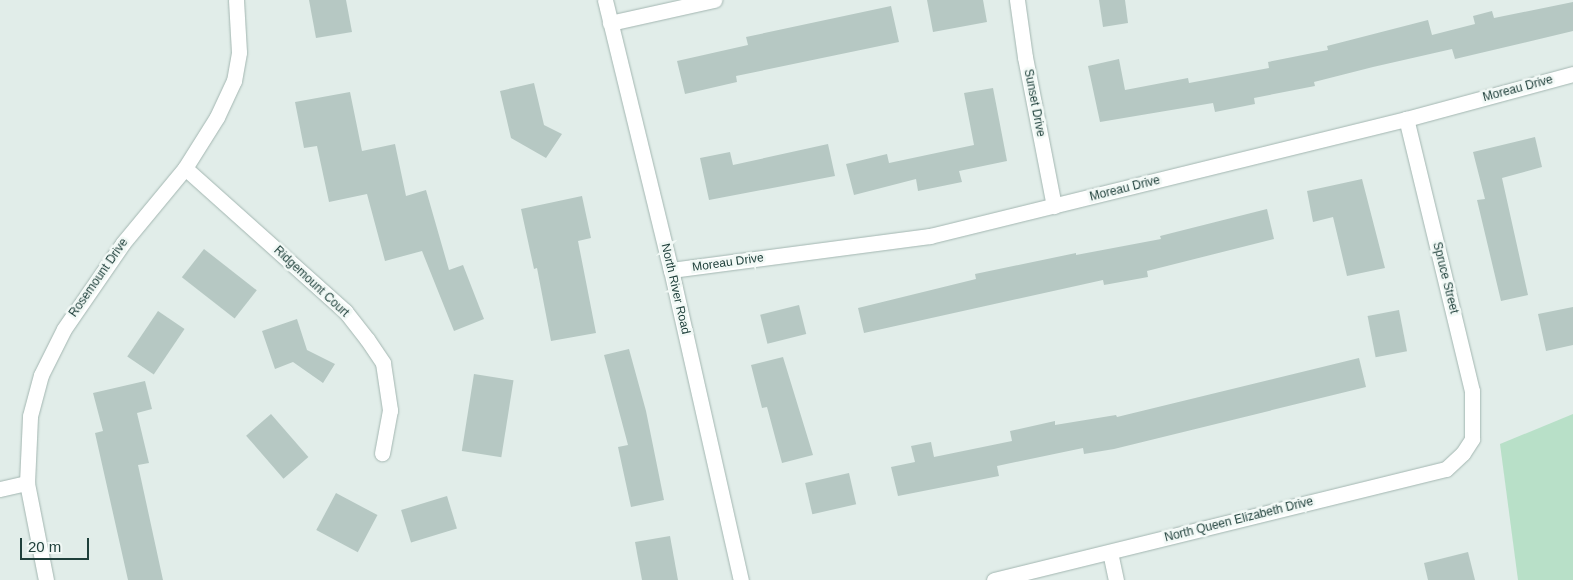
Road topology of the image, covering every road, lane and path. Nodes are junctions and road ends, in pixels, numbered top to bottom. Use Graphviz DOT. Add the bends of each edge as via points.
graph roads {
  1 [pos="236,0"];
  2 [pos="605,0"];
  3 [pos="714,0"];
  4 [pos="1017,0"];
  5 [pos="610,23"];
  6 [pos="1573,74"];
  7 [pos="1406,119"];
  8 [pos="185,168"];
  9 [pos="1054,206"];
  10 [pos="671,270"];
  11 [pos="1472,439"];
  12 [pos="382,453"];
  13 [pos="27,482"];
  14 [pos="0,489"];
  15 [pos="1110,552"];
  16 [pos="46,580"];
  17 [pos="741,580"];
  18 [pos="994,580"];
  19 [pos="1116,580"];
  1 -- 8 [label="street, Rosemount Drive" via="239,52 234,81"];
  2 -- 5 [label="street, North River Road"];
  3 -- 5 [label="street"];
  4 -- 9 [label="street, Sunset Drive"];
  5 -- 10 [label="street, North River Road"];
  6 -- 7 [label="street, Moreau Drive"];
  7 -- 9 [label="street, Moreau Drive"];
  7 -- 11 [label="street, Spruce Street" via="1472,391"];
  8 -- 12 [label="street, Ridgemount Court" via="345,311 367,339 383,363 390,410"];
  8 -- 13 [label="street, Rosemount Drive" via="123,242 64,329 41,375 30,416"];
  9 -- 10 [label="street, Moreau Drive" via="930,236"];
  10 -- 17 [label="street, North River Road"];
  11 -- 15 [label="street, North Queen Elizabeth Drive" via="1446,469"];
  13 -- 14 [label="street"];
  13 -- 16 [label="street, Rosemount Drive"];
  15 -- 18 [label="street, North Queen Elizabeth Drive"];
  15 -- 19 [label="street"];
}
